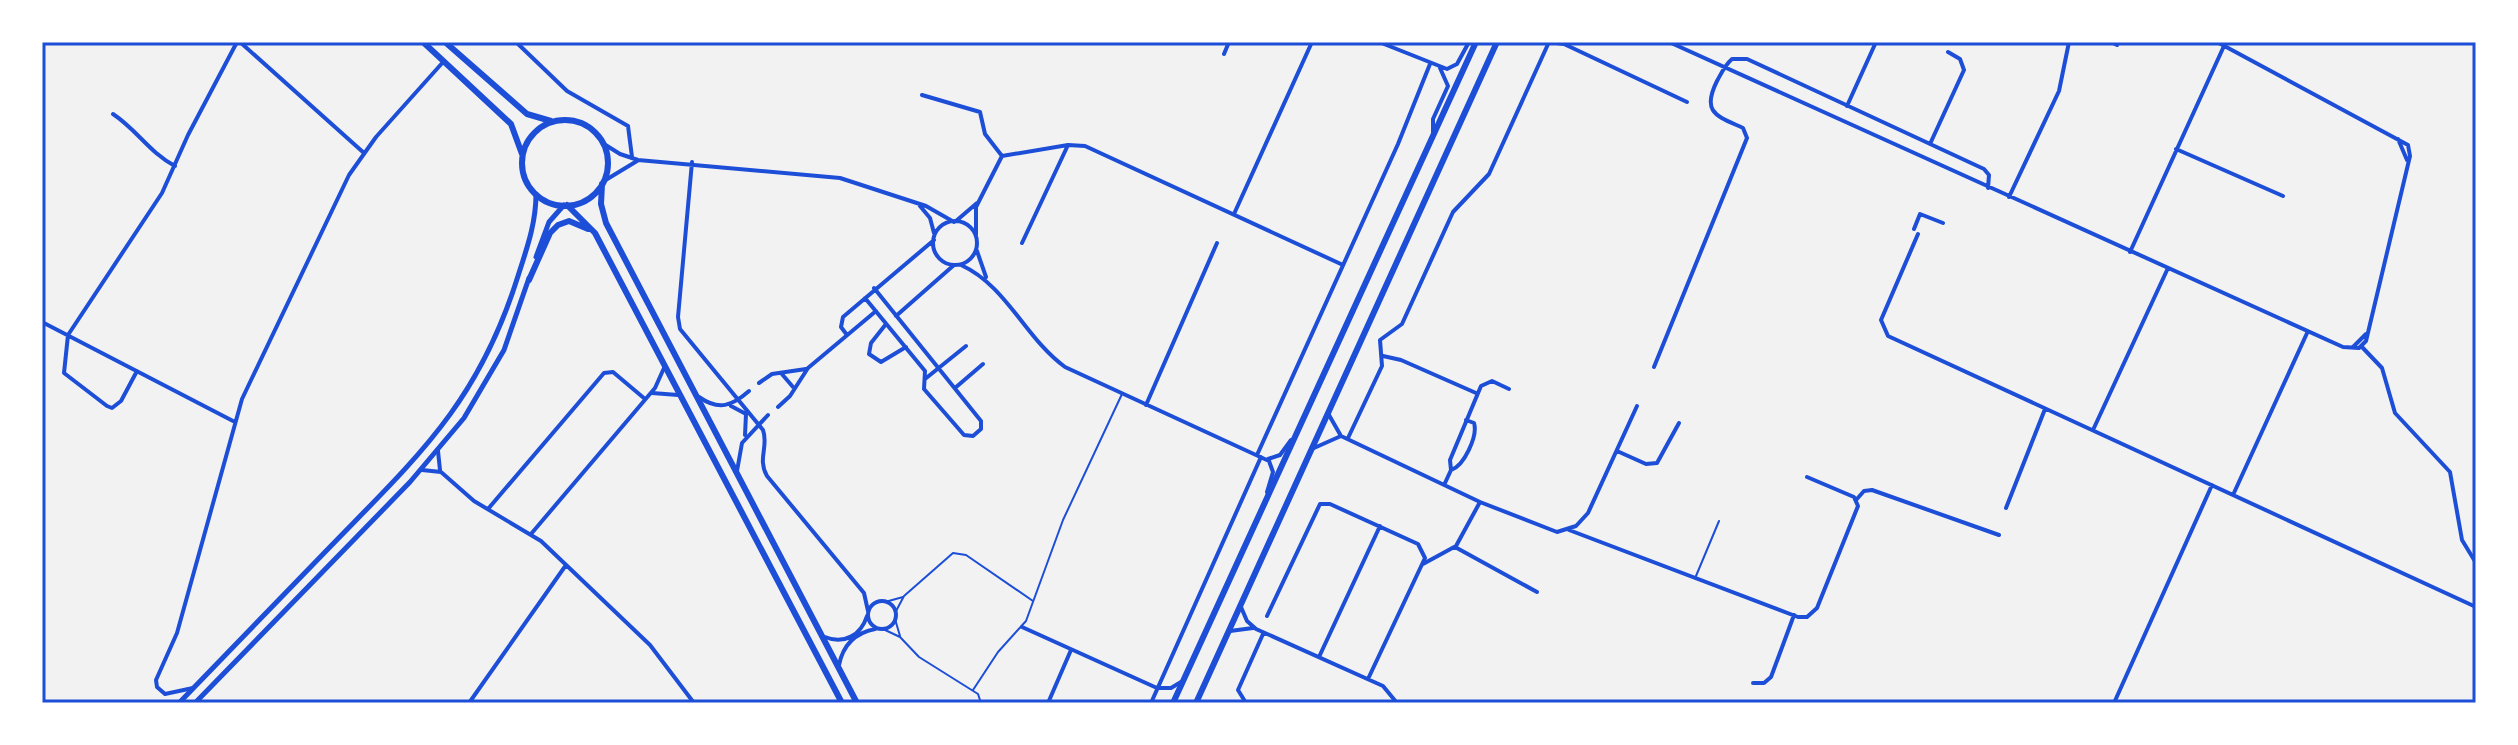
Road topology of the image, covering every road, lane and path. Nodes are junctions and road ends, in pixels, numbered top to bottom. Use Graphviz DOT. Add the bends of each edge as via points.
graph roads {
  1 [pos="238,42"];
  2 [pos="423,42"];
  3 [pos="445,42"];
  4 [pos="454,42"];
  5 [pos="516,42"];
  6 [pos="1229,42"];
  7 [pos="1312,42"];
  8 [pos="1379,42"];
  9 [pos="1469,42"];
  10 [pos="1476,42"];
  11 [pos="1497,42"];
  12 [pos="1549,42"];
  13 [pos="1669,42"];
  14 [pos="1876,42"];
  15 [pos="2069,42"];
  16 [pos="2111,42"];
  17 [pos="2217,42"];
  18 [pos="1564,43"];
  19 [pos="2117,45"];
  20 [pos="2224,46"];
  21 [pos="456,52"];
  22 [pos="1948,52"];
  23 [pos="1224,54"];
  24 [pos="444,61"];
  25 [pos="1430,64"];
  26 [pos="1724,67"];
  27 [pos="1440,68"];
  28 [pos="922,95"];
  29 [pos="1687,102"];
  30 [pos="1847,106"];
  31 [pos="113,114"];
  32 [pos="555,121"];
  33 [pos="1435,133"];
  34 [pos="604,144"];
  35 [pos="1930,144"];
  36 [pos="1068,145"];
  37 [pos="2176,149"];
  38 [pos="364,153"];
  39 [pos="1002,156"];
  40 [pos="523,158"];
  41 [pos="632,159"];
  42 [pos="644,160"];
  43 [pos="692,162"];
  44 [pos="175,166"];
  45 [pos="603,183"];
  46 [pos="1988,188"];
  47 [pos="536,194"];
  48 [pos="2283,196"];
  49 [pos="2009,197"];
  50 [pos="978,201"];
  51 [pos="915,202"];
  52 [pos="566,205"];
  53 [pos="1234,214"];
  54 [pos="955,222"];
  55 [pos="1943,223"];
  56 [pos="595,233"];
  57 [pos="976,235"];
  58 [pos="934,239"];
  59 [pos="1022,243"];
  60 [pos="1217,243"];
  61 [pos="977,249"];
  62 [pos="2130,252"];
  63 [pos="957,265"];
  64 [pos="1343,265"];
  65 [pos="2168,268"];
  66 [pos="987,279"];
  67 [pos="529,280"];
  68 [pos="874,288"];
  69 [pos="865,298"];
  70 [pos="876,311"];
  71 [pos="896,316"];
  72 [pos="42,322"];
  73 [pos="886,324"];
  74 [pos="2308,331"];
  75 [pos="2366,334"];
  76 [pos="68,335"];
  77 [pos="847,335"];
  78 [pos="966,346"];
  79 [pos="906,347"];
  80 [pos="2362,347"];
  81 [pos="2351,348"];
  82 [pos="1383,356"];
  83 [pos="983,364"];
  84 [pos="664,367"];
  85 [pos="1654,367"];
  86 [pos="808,368"];
  87 [pos="938,368"];
  88 [pos="137,371"];
  89 [pos="780,373"];
  90 [pos="923,381"];
  91 [pos="759,383"];
  92 [pos="955,388"];
  93 [pos="1509,389"];
  94 [pos="793,390"];
  95 [pos="749,391"];
  96 [pos="695,392"];
  97 [pos="649,394"];
  98 [pos="1122,394"];
  99 [pos="1477,394"];
  100 [pos="679,396"];
  101 [pos="645,399"];
  102 [pos="738,400"];
  103 [pos="729,405"];
  104 [pos="1146,405"];
  105 [pos="1637,406"];
  106 [pos="778,407"];
  107 [pos="2045,409"];
  108 [pos="1328,413"];
  109 [pos="768,415"];
  110 [pos="1466,420"];
  111 [pos="233,421"];
  112 [pos="1679,423"];
  113 [pos="758,424"];
  114 [pos="1300,430"];
  115 [pos="2093,431"];
  116 [pos="1341,436"];
  117 [pos="1348,438"];
  118 [pos="744,441"];
  119 [pos="1311,450"];
  120 [pos="438,451"];
  121 [pos="1617,451"];
  122 [pos="1261,457"];
  123 [pos="421,470"];
  124 [pos="1451,470"];
  125 [pos="441,472"];
  126 [pos="1807,477"];
  127 [pos="738,478"];
  128 [pos="1445,483"];
  129 [pos="2212,485"];
  130 [pos="2233,495"];
  131 [pos="1269,500"];
  132 [pos="1856,500"];
  133 [pos="1480,502"];
  134 [pos="2006,508"];
  135 [pos="488,510"];
  136 [pos="1719,521"];
  137 [pos="1380,526"];
  138 [pos="1569,530"];
  139 [pos="531,534"];
  140 [pos="1999,535"];
  141 [pos="1455,547"];
  142 [pos="2476,563"];
  143 [pos="1423,564"];
  144 [pos="566,565"];
  145 [pos="1696,577"];
  146 [pos="1537,592"];
  147 [pos="864,593"];
  148 [pos="904,596"];
  149 [pos="883,602"];
  150 [pos="1035,602"];
  151 [pos="1241,605"];
  152 [pos="2476,607"];
  153 [pos="868,612"];
  154 [pos="1794,615"];
  155 [pos="895,616"];
  156 [pos="1267,616"];
  157 [pos="1022,627"];
  158 [pos="881,629"];
  159 [pos="1256,629"];
  160 [pos="1228,632"];
  161 [pos="1264,633"];
  162 [pos="822,635"];
  163 [pos="855,636"];
  164 [pos="900,637"];
  165 [pos="1071,650"];
  166 [pos="1319,657"];
  167 [pos="839,668"];
  168 [pos="1368,679"];
  169 [pos="1183,680"];
  170 [pos="1753,683"];
  171 [pos="195,687"];
  172 [pos="1157,688"];
  173 [pos="973,690"];
  174 [pos="839,701"];
  175 [pos="179,703"];
  176 [pos="195,703"];
  177 [pos="469,703"];
  178 [pos="694,703"];
  179 [pos="857,703"];
  180 [pos="981,703"];
  181 [pos="1048,703"];
  182 [pos="1151,703"];
  183 [pos="1173,703"];
  184 [pos="1196,703"];
  185 [pos="1246,703"];
  186 [pos="1397,703"];
  187 [pos="2114,703"];
  1 -- 38 [label="street"];
  1 -- 44 [label="street"];
  2 -- 24 [label="main road"];
  3 -- 21 [label="main road"];
  4 -- 21 [label="street"];
  5 -- 41 [label="street" via="575,96 628,126"];
  6 -- 23 [label="street"];
  7 -- 53 [label="street"];
  8 -- 25 [label="street"];
  9 -- 27 [label="street" via="1457,64"];
  10 -- 33 [label="main road"];
  11 -- 108 [label="main road"];
  12 -- 18 [label="street"];
  12 -- 82 [label="street" via="1489,174 1453,212 1402,324 1380,340"];
  13 -- 26 [label="street"];
  14 -- 30 [label="street"];
  15 -- 49 [label="street" via="2059,91"];
  16 -- 19 [label="street"];
  17 -- 20 [label="street"];
  18 -- 29 [label="street"];
  20 -- 37 [label="street"];
  20 -- 75 [label="street" via="2408,145"];
  21 -- 32 [label="main road" via="527,114"];
  22 -- 35 [label="street" via="1960,59 1964,70"];
  24 -- 38 [label="street"];
  24 -- 40 [label="main road" via="511,124"];
  25 -- 27 [label="street"];
  25 -- 64 [label="street"];
  26 -- 30 [label="street" via="1732,59 1744,58"];
  26 -- 46 [label="street"];
  26 -- 85 [label="street" via="1711,93 1711,107 1743,128 1747,138"];
  27 -- 33 [label="street" via="1448,86 1433,119"];
  28 -- 39 [label="street" via="980,112 985,134"];
  30 -- 35 [label="street"];
  31 -- 44 [label="street"];
  32 -- 34 [label="main road" via="584,124"];
  32 -- 40 [label="main road" via="533,134"];
  33 -- 114 [label="main road"];
  34 -- 41 [label="street"];
  34 -- 45 [label="main road" via="608,169"];
  35 -- 46 [label="street" via="1986,171"];
  36 -- 39 [label="street"];
  36 -- 53 [label="street" via="1085,146"];
  36 -- 59 [label="street"];
  37 -- 48 [label="street"];
  37 -- 62 [label="street"];
  38 -- 111 [label="street"];
  39 -- 50 [label="street"];
  40 -- 47 [label="main road" via="525,177"];
  41 -- 42 [label="street"];
  42 -- 43 [label="street"];
  42 -- 45 [label="street" via="622,167"];
  43 -- 51 [label="street" via="840,178"];
  43 -- 102 [label="street" via="678,323"];
  44 -- 76 [label="street"];
  45 -- 52 [label="main road" via="587,199"];
  45 -- 96 [label="main road" via="606,223"];
  46 -- 49 [label="street"];
  47 -- 52 [label="main road"];
  47 -- 171 [label="main road" via="532,232 503,322 462,402 419,454"];
  49 -- 62 [label="street"];
  50 -- 54 [label="street"];
  50 -- 57 [label="street"];
  51 -- 54 [label="street"];
  51 -- 58 [label="street" via="930,218"];
  52 -- 56 [label="main road"];
  52 -- 67 [label="main road" via="549,222"];
  53 -- 64 [label="street"];
  54 -- 57 [label="street" via="968,225"];
  54 -- 58 [label="street" via="941,227"];
  55 -- 107 [label="street" via="1920,214 1882,317 1883,330"];
  56 -- 67 [label="main road" via="575,222 558,225"];
  56 -- 84 [label="main road"];
  57 -- 61 [label="street"];
  58 -- 63 [label="street" via="938,257"];
  58 -- 68 [label="street"];
  60 -- 104 [label="street"];
  61 -- 63 [label="street"];
  61 -- 66 [label="street"];
  62 -- 65 [label="street"];
  63 -- 66 [label="street"];
  63 -- 71 [label="street"];
  64 -- 122 [label="street"];
  65 -- 74 [label="street"];
  65 -- 115 [label="street"];
  66 -- 98 [label="street" via="1058,361"];
  67 -- 120 [label="main road" via="493,372"];
  68 -- 69 [label="street"];
  68 -- 71 [label="street"];
  69 -- 70 [label="street"];
  69 -- 77 [label="street" via="841,320"];
  70 -- 73 [label="street"];
  70 -- 77 [label="street"];
  71 -- 87 [label="street"];
  72 -- 76 [label="street"];
  73 -- 79 [label="street"];
  73 -- 79 [label="street" via="869,354 881,362"];
  74 -- 81 [label="street"];
  74 -- 130 [label="street"];
  75 -- 80 [label="street"];
  75 -- 81 [label="street"];
  76 -- 88 [label="street"];
  76 -- 88 [label="street" via="64,373 107,406 121,401"];
  77 -- 86 [label="street"];
  78 -- 87 [label="street"];
  79 -- 90 [label="street" via="925,371"];
  80 -- 81 [label="street"];
  80 -- 142 [label="street" via="2382,368 2395,413 2450,472 2462,540"];
  82 -- 99 [label="street"];
  82 -- 117 [label="street"];
  83 -- 92 [label="street"];
  84 -- 97 [label="street"];
  84 -- 100 [label="main road"];
  86 -- 89 [label="street"];
  86 -- 94 [label="street"];
  87 -- 90 [label="street"];
  87 -- 92 [label="street"];
  88 -- 111 [label="street"];
  89 -- 91 [label="street"];
  89 -- 94 [label="street"];
  90 -- 92 [label="street" via="924,389 971,437 981,429 981,421"];
  93 -- 99 [label="street" via="1487,381"];
  94 -- 106 [label="street"];
  95 -- 102 [label="street"];
  96 -- 103 [label="street" via="708,403"];
  96 -- 127 [label="main road"];
  97 -- 100 [label="street"];
  97 -- 101 [label="street"];
  98 -- 104 [label="street"];
  98 -- 150 [label="lane" via="1063,520"];
  99 -- 110 [label="street"];
  100 -- 174 [label="main road"];
  101 -- 135 [label="street" via="617,375 604,373"];
  101 -- 139 [label="street"];
  102 -- 103 [label="street"];
  102 -- 113 [label="street"];
  103 -- 118 [label="street" via="746,414"];
  104 -- 122 [label="street"];
  105 -- 121 [label="street"];
  107 -- 115 [label="street"];
  107 -- 134 [label="street"];
  108 -- 116 [label="street"];
  108 -- 119 [label="main road"];
  109 -- 113 [label="street"];
  110 -- 124 [label="street"];
  110 -- 124 [label="street" via="1476,430 1461,464"];
  111 -- 171 [label="street" via="181,618 156,680 165,694"];
  112 -- 121 [label="street" via="1657,463 1646,464"];
  113 -- 118 [label="street"];
  113 -- 147 [label="street" via="765,435 761,458 767,476"];
  114 -- 122 [label="street" via="1280,455"];
  114 -- 131 [label="main road"];
  115 -- 129 [label="street"];
  116 -- 117 [label="street"];
  116 -- 119 [label="street"];
  117 -- 128 [label="street"];
  118 -- 127 [label="street"];
  119 -- 151 [label="main road"];
  120 -- 123 [label="main road"];
  120 -- 125 [label="street"];
  121 -- 138 [label="street" via="1588,513"];
  122 -- 131 [label="street" via="1273,469"];
  122 -- 172 [label="street"];
  123 -- 125 [label="street"];
  123 -- 176 [label="main road"];
  124 -- 128 [label="street"];
  125 -- 135 [label="street"];
  126 -- 132 [label="street"];
  127 -- 162 [label="main road"];
  128 -- 133 [label="street"];
  129 -- 130 [label="street"];
  129 -- 187 [label="street"];
  130 -- 152 [label="street"];
  131 -- 169 [label="main road"];
  132 -- 140 [label="street" via="1872,490"];
  132 -- 154 [label="street" via="1858,509 1817,608 1807,617"];
  133 -- 138 [label="street" via="1550,532"];
  133 -- 141 [label="street"];
  135 -- 139 [label="street"];
  136 -- 145 [label="lane"];
  137 -- 143 [label="street" via="1423,548"];
  137 -- 156 [label="street" via="1320,504"];
  137 -- 166 [label="street"];
  138 -- 145 [label="street"];
  139 -- 144 [label="street"];
  141 -- 143 [label="street"];
  141 -- 146 [label="street"];
  143 -- 168 [label="street"];
  144 -- 177 [label="street"];
  144 -- 178 [label="street" via="650,645"];
  145 -- 154 [label="street"];
  147 -- 149 [label="street"];
  147 -- 153 [label="street"];
  148 -- 149 [label="lane"];
  148 -- 150 [label="lane" via="953,553 966,555"];
  148 -- 155 [label="lane"];
  149 -- 153 [label="street"];
  149 -- 155 [label="street"];
  150 -- 157 [label="lane"];
  151 -- 159 [label="street"];
  151 -- 160 [label="main road"];
  153 -- 158 [label="street" via="871,623"];
  153 -- 163 [label="street"];
  154 -- 170 [label="street" via="1771,677"];
  155 -- 158 [label="street"];
  155 -- 164 [label="lane"];
  157 -- 165 [label="street"];
  157 -- 173 [label="lane"];
  158 -- 163 [label="street"];
  158 -- 164 [label="lane"];
  159 -- 160 [label="street"];
  159 -- 161 [label="street"];
  160 -- 184 [label="main road"];
  161 -- 166 [label="street"];
  161 -- 185 [label="street" via="1238,690"];
  162 -- 163 [label="street" via="837,641"];
  162 -- 167 [label="main road"];
  163 -- 167 [label="street" via="844,649"];
  164 -- 173 [label="lane" via="919,657"];
  165 -- 172 [label="street"];
  165 -- 181 [label="street"];
  166 -- 168 [label="street"];
  167 -- 179 [label="main road"];
  168 -- 186 [label="street" via="1388,690"];
  169 -- 172 [label="street" via="1171,688"];
  169 -- 183 [label="main road"];
  171 -- 175 [label="main road"];
  172 -- 182 [label="street"];
  173 -- 180 [label="lane"];
}
